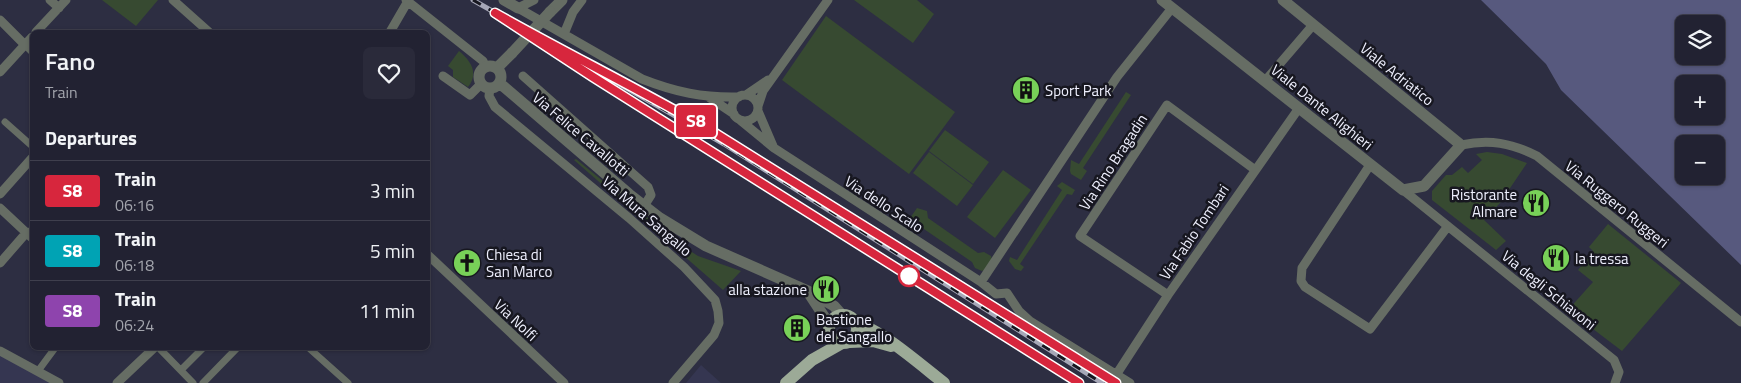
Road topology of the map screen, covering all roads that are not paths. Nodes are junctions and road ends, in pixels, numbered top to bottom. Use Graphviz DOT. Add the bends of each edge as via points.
graph roads {
  1 [pos="50,0"];
  2 [pos="66,0"];
  3 [pos="173,0"];
  4 [pos="504,0"];
  5 [pos="534,0"];
  6 [pos="562,0"];
  7 [pos="582,0"];
  8 [pos="828,0"];
  9 [pos="1162,0"];
  10 [pos="1283,0"];
  11 [pos="407,1"];
  12 [pos="59,8"];
  13 [pos="518,8"];
  14 [pos="1172,8"];
  15 [pos="0,20"];
  16 [pos="1313,25"];
  17 [pos="38,30"];
  18 [pos="205,30"];
  19 [pos="391,30"];
  20 [pos="564,34"];
  21 [pos="30,39"];
  22 [pos="25,45"];
  23 [pos="30,50"];
  24 [pos="485,67"];
  25 [pos="497,68"];
  26 [pos="0,72"];
  27 [pos="443,76"];
  28 [pos="523,76"];
  29 [pos="775,76"];
  30 [pos="1265,81"];
  31 [pos="490,85"];
  32 [pos="742,96"];
  33 [pos="710,98"];
  34 [pos="758,108"];
  35 [pos="1299,108"];
  36 [pos="737,117"];
  37 [pos="5,122"];
  38 [pos="30,144"];
  39 [pos="1461,145"];
  40 [pos="774,148"];
  41 [pos="30,160"];
  42 [pos="1370,165"];
  43 [pos="1254,169"];
  44 [pos="1402,190"];
  45 [pos="0,194"];
  46 [pos="644,206"];
  47 [pos="0,208"];
  48 [pos="1448,226"];
  49 [pos="30,235"];
  50 [pos="430,257"];
  51 [pos="0,263"];
  52 [pos="980,282"];
  53 [pos="808,291"];
  54 [pos="1168,295"];
  55 [pos="842,315"];
  56 [pos="1741,322"];
  57 [pos="856,323"];
  58 [pos="829,327"];
  59 [pos="846,342"];
  60 [pos="896,347"];
  61 [pos="54,350"];
  62 [pos="152,350"];
  63 [pos="162,350"];
  64 [pos="201,350"];
  65 [pos="235,350"];
  66 [pos="311,350"];
  67 [pos="0,351"];
  68 [pos="812,360"];
  69 [pos="182,369"];
  70 [pos="38,372"];
  71 [pos="1116,375"];
  72 [pos="59,383"];
  73 [pos="117,383"];
  74 [pos="193,383"];
  75 [pos="203,383"];
  76 [pos="348,383"];
  77 [pos="564,383"];
  78 [pos="673,383"];
  79 [pos="786,383"];
  80 [pos="944,383"];
  81 [pos="1130,383"];
  82 [pos="1615,383"];
  1 -- 12 [label="street"];
  2 -- 12 [label="street"];
  3 -- 18 [label="street"];
  4 -- 13 [label="street"];
  5 -- 13 [label="street"];
  6 -- 25 [label="street, bridge"];
  7 -- 20 [label="street"];
  8 -- 29 [label="street"];
  9 -- 14 [label="street, Viale Dante Alighieri"];
  10 -- 16 [label="street, Viale Adriatico"];
  11 -- 19 [label="street"];
  11 -- 24 [label="street" via="483,61"];
  12 -- 17 [label="street"];
  13 -- 20 [label="street"];
  14 -- 30 [label="street, Viale Dante Alighieri"];
  14 -- 52 [label="street" via="1117,77"];
  15 -- 22 [label="street"];
  16 -- 30 [label="street"];
  16 -- 39 [label="street, Viale Adriatico"];
  20 -- 33 [label="street" via="642,79 682,94"];
  21 -- 22 [label="street"];
  22 -- 23 [label="street"];
  22 -- 26 [label="street"];
  24 -- 25 [label="street"];
  24 -- 31 [label="street" via="480,74"];
  25 -- 31 [label="street" via="502,74"];
  27 -- 31 [label="street" via="470,95"];
  28 -- 46 [label="street, Via Felice Cavallotti" via="648,187 651,195"];
  29 -- 32 [label="street"];
  29 -- 34 [label="street" via="763,91"];
  30 -- 35 [label="street, Viale Dante Alighieri"];
  31 -- 46 [label="street, Via Felice Cavallotti" via="503,86"];
  31 -- 78 [label="street, Via Mura Sangallo" via="489,96 495,106 629,218 715,300 719,323 714,335"];
  32 -- 33 [label="street"];
  32 -- 34 [label="street" via="754,98"];
  32 -- 36 [label="street" via="732,106"];
  33 -- 36 [label="street, Via dello Scalo"];
  34 -- 36 [label="street" via="749,120"];
  34 -- 40 [label="street"];
  35 -- 42 [label="street, Viale Dante Alighieri"];
  35 -- 43 [label="street, Via Fabio Tombari"];
  36 -- 40 [label="street, Via dello Scalo"];
  37 -- 38 [label="street"];
  39 -- 44 [label="street" via="1424,186"];
  39 -- 56 [label="street, Via Ruggero Ruggeri" via="1501,142 1537,156"];
  40 -- 52 [label="street, Via dello Scalo"];
  41 -- 45 [label="street"];
  42 -- 44 [label="street, Viale Dante Alighieri"];
  42 -- 48 [label="street" via="1300,273 1304,287 1370,328"];
  43 -- 54 [label="street, Via Fabio Tombari"];
  43 -- 54 [label="street, Via Rino Bragadin" via="1167,105 1080,236"];
  44 -- 48 [label="street, Via degli Schiavoni"];
  46 -- 53 [label="street, Via Felice Cavallotti" via="697,241"];
  47 -- 49 [label="street"];
  48 -- 82 [label="street, Via degli Schiavoni" via="1614,360 1619,372"];
  49 -- 51 [label="street"];
  50 -- 77 [label="street, Via Nolfi"];
  52 -- 71 [label="street, Via dello Scalo" via="996,294 1007,293 1030,321"];
  53 -- 55 [label="street, Via Felice Cavallotti" via="834,306"];
  53 -- 58 [label="street"];
  54 -- 71 [label="street, Via Fabio Tombari"];
  55 -- 57 [label="main road"];
  55 -- 58 [label="main road" via="834,317"];
  57 -- 59 [label="main road" via="856,336"];
  57 -- 60 [label="main road" via="866,325"];
  58 -- 59 [label="main road" via="832,338"];
  58 -- 68 [label="main road"];
  59 -- 60 [label="main road" via="873,341"];
  59 -- 68 [label="main road"];
  60 -- 80 [label="main road"];
  61 -- 70 [label="street"];
  62 -- 73 [label="street"];
  63 -- 69 [label="street"];
  64 -- 69 [label="street"];
  65 -- 75 [label="street"];
  66 -- 76 [label="street"];
  67 -- 70 [label="street"];
  68 -- 79 [label="main road"];
  69 -- 74 [label="street"];
  70 -- 72 [label="street"];
  71 -- 81 [label="street, Via dello Scalo"];
}
